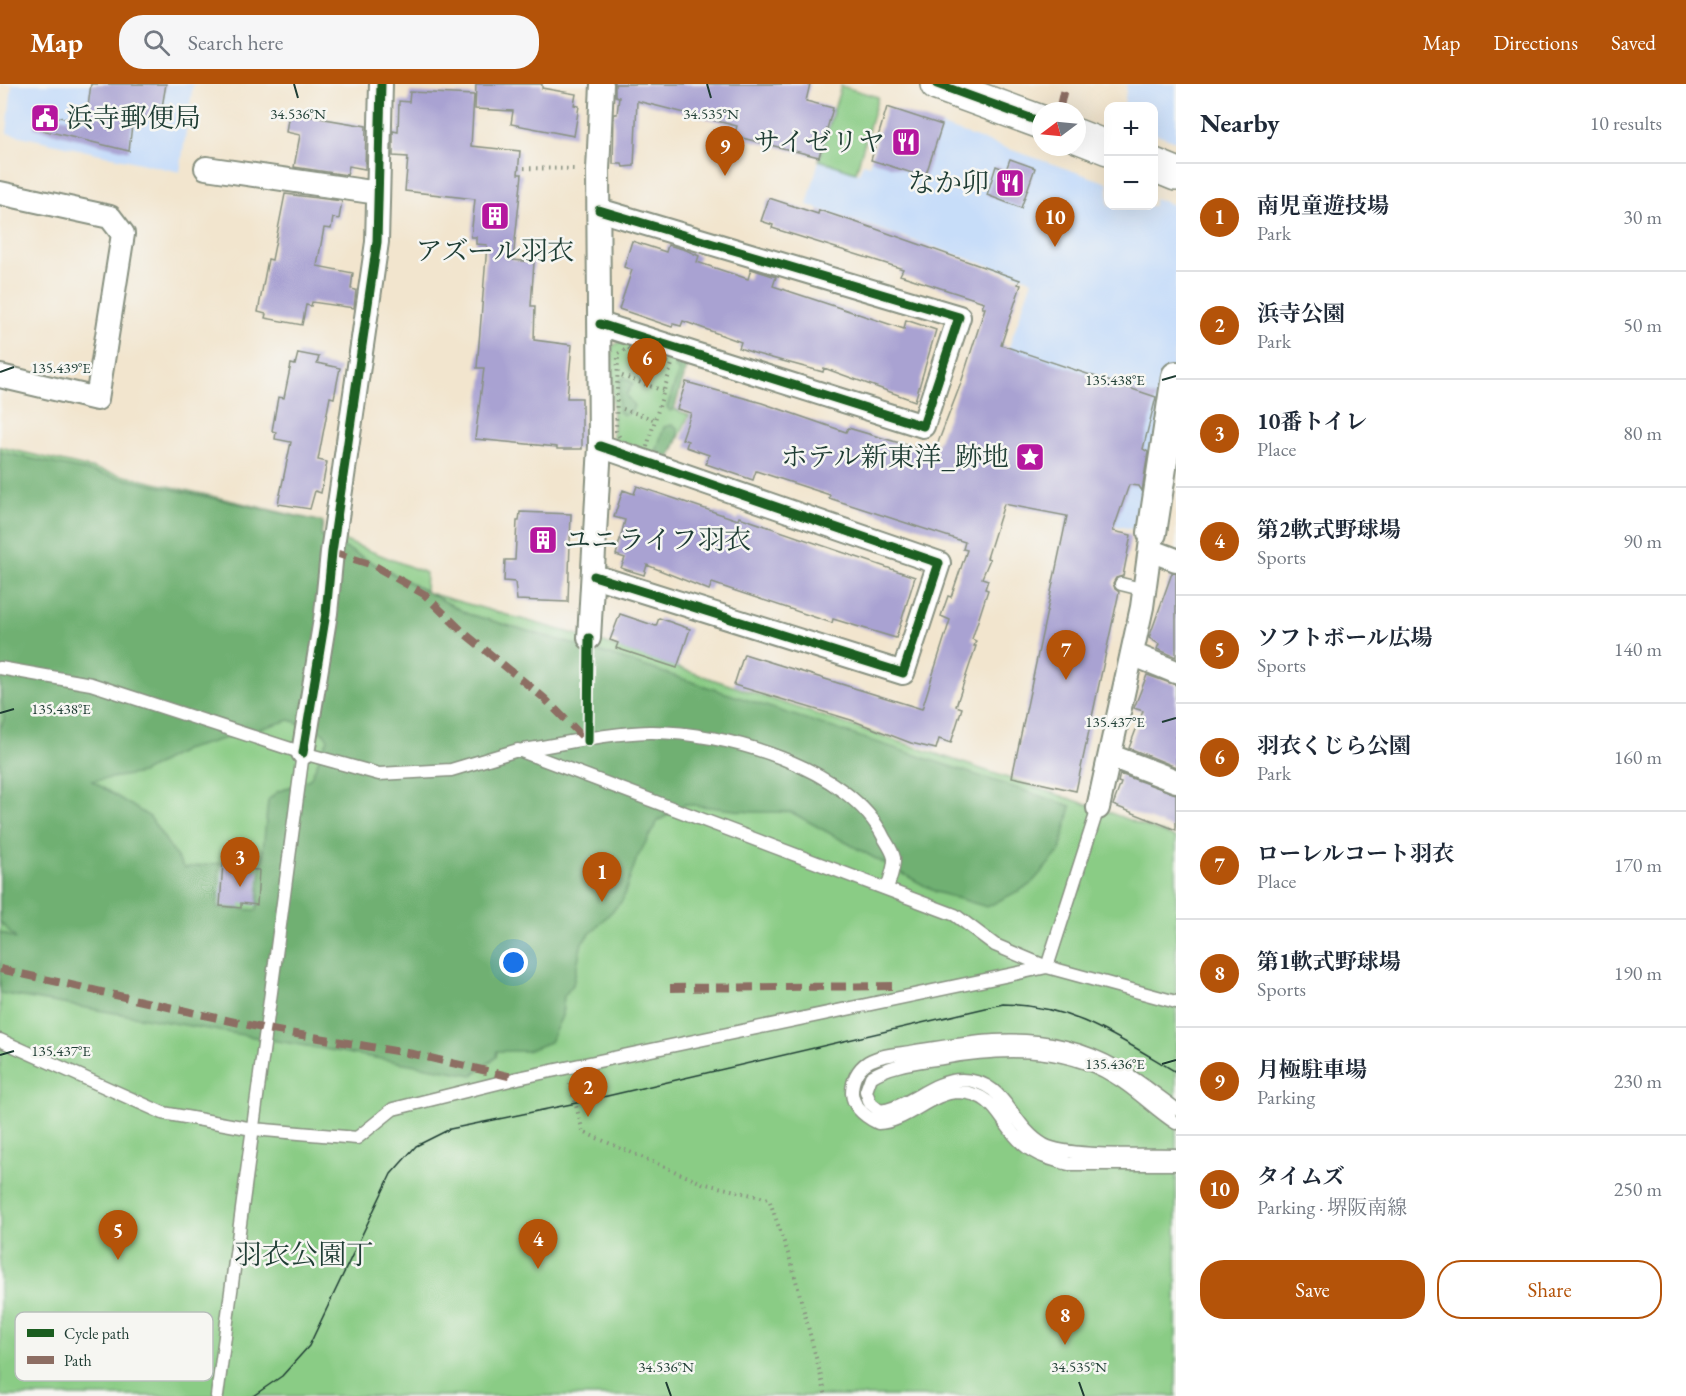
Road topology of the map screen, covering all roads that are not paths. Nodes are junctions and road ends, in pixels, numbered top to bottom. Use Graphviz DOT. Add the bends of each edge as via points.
graph roads {
  1 [pos="381,84"];
  2 [pos="602,84"];
  3 [pos="937,84"];
  4 [pos="1032,119"];
  5 [pos="1086,139"];
  6 [pos="1104,146"];
  7 [pos="1158,167"];
  8 [pos="206,168"];
  9 [pos="1176,174"];
  10 [pos="0,193"];
  11 [pos="378,193"];
  12 [pos="599,210"];
  13 [pos="600,324"];
  14 [pos="0,376"];
  15 [pos="1176,376"];
  16 [pos="600,446"];
  17 [pos="1169,458"];
  18 [pos="1151,542"];
  19 [pos="1176,560"];
  20 [pos="594,576"];
  21 [pos="1121,584"];
  22 [pos="1145,590"];
  23 [pos="589,638"];
  24 [pos="1132,654"];
  25 [pos="0,668"];
  26 [pos="1176,672"];
  27 [pos="518,750"];
  28 [pos="303,753"];
  29 [pos="1111,756"];
  30 [pos="1176,781"];
  31 [pos="1098,808"];
  32 [pos="887,889"];
  33 [pos="1047,967"];
  34 [pos="1176,1002"];
  35 [pos="0,1040"];
  36 [pos="1176,1109"];
  37 [pos="1176,1122"];
  38 [pos="253,1130"];
  39 [pos="1176,1155"];
  40 [pos="1176,1164"];
  41 [pos="217,1396"];
  1 -- 11 [label="street"];
  2 -- 12 [label="street"];
  3 -- 4 [label="main road"];
  5 -- 6 [label="main road"];
  7 -- 9 [label="main road"];
  8 -- 11 [label="street"];
  10 -- 14 [label="street" via="110,217 123,234 97,399"];
  11 -- 28 [label="street" via="377,242 365,336"];
  12 -- 13 [label="street"];
  12 -- 13 [label="street" via="959,317 923,426"];
  13 -- 16 [label="street"];
  15 -- 17 [label="street"];
  16 -- 20 [label="street"];
  16 -- 20 [label="street" via="939,562 903,673"];
  17 -- 18 [label="street"];
  18 -- 19 [label="street"];
  18 -- 22 [label="street"];
  20 -- 23 [label="street"];
  21 -- 22 [label="lane"];
  22 -- 24 [label="street"];
  24 -- 26 [label="street"];
  24 -- 29 [label="street"];
  25 -- 28 [label="lane" via="92,684"];
  27 -- 28 [label="lane" via="451,770 379,774"];
  27 -- 32 [label="lane"];
  27 -- 32 [label="lane" via="648,732 705,736 762,752 843,790 879,828 894,858"];
  28 -- 38 [label="lane"];
  29 -- 30 [label="street"];
  29 -- 31 [label="street"];
  31 -- 33 [label="lane"];
  32 -- 33 [label="lane" via="955,915 995,945"];
  33 -- 34 [label="lane"];
  33 -- 38 [label="lane" via="566,1068 393,1109 357,1138"];
  35 -- 38 [label="lane" via="163,1113"];
  36 -- 40 [label="lane" via="1110,1062 1066,1047 1029,1041 980,1041 880,1057 860,1068 852,1094 861,1113 878,1123 899,1119 947,1095 966,1093 982,1097 1023,1144 1053,1160 1070,1164"];
  37 -- 39 [label="lane" via="1112,1075 1074,1060 1037,1052 984,1051 899,1065 867,1082 870,1103 880,1111 948,1082 972,1080 997,1091 1029,1134 1054,1149"];
  38 -- 41 [label="lane"];
}
